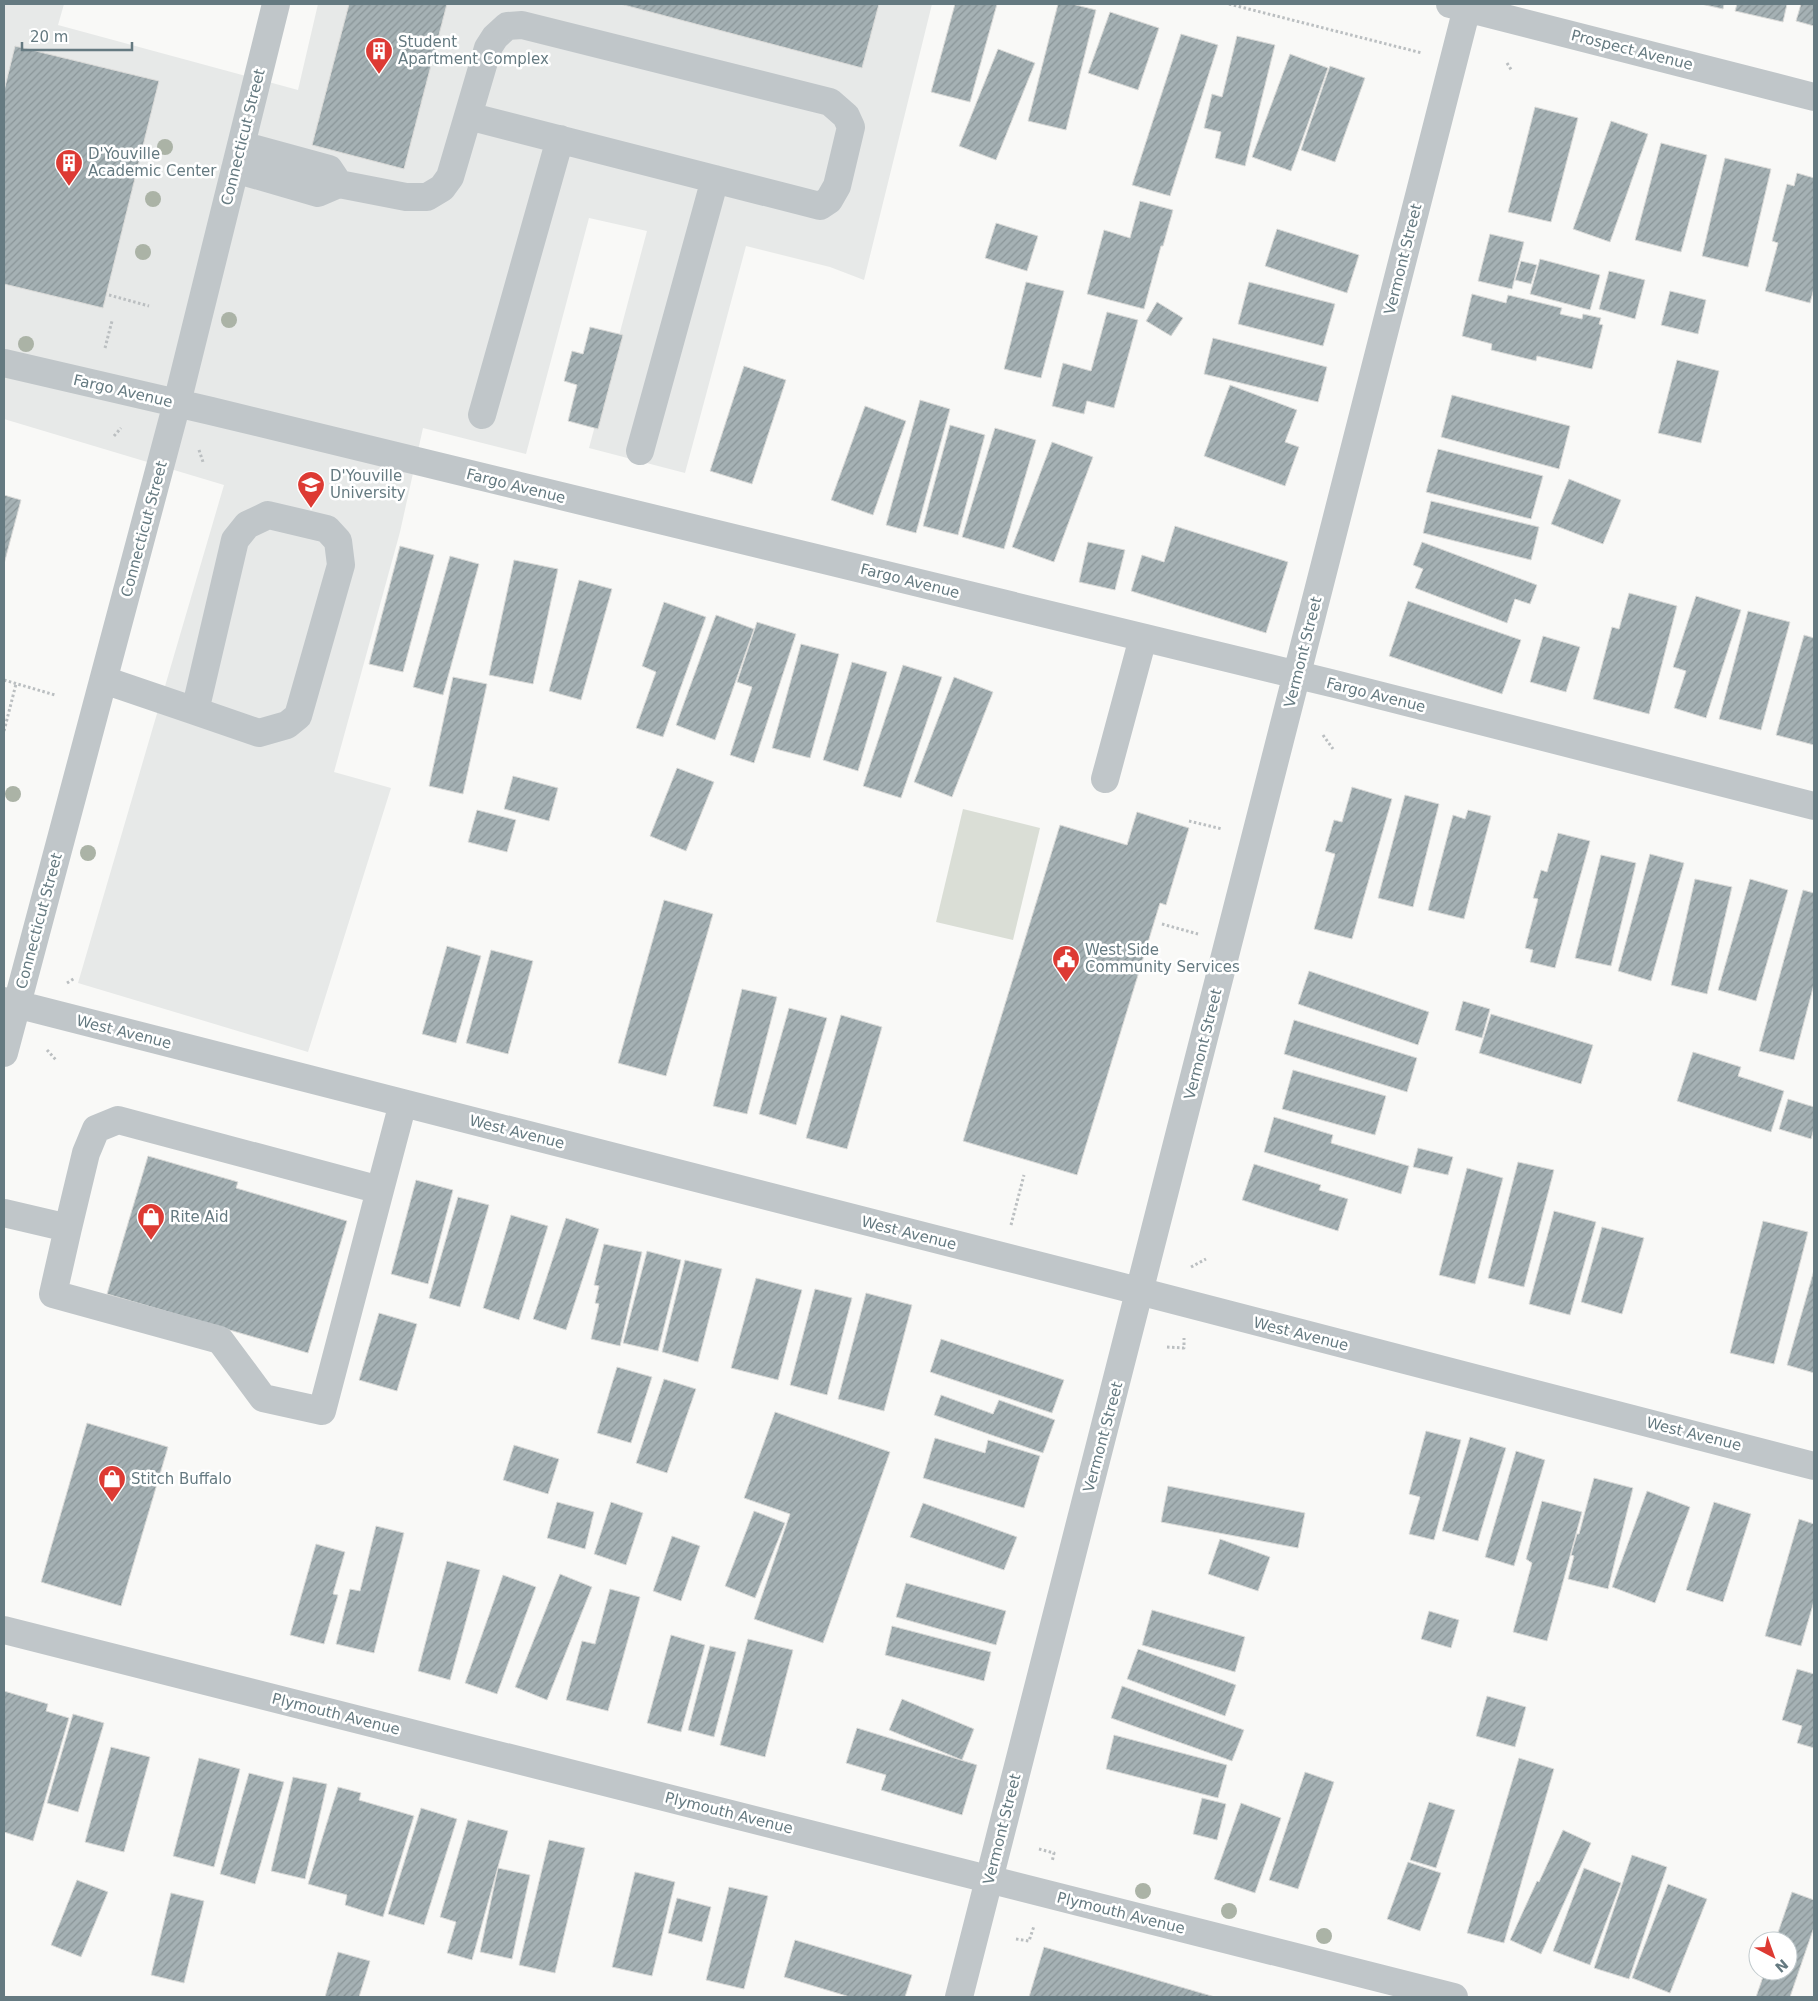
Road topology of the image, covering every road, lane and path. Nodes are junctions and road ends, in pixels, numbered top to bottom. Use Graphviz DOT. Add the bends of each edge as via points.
graph roads {
  1 [pos="276,4"];
  2 [pos="1229,4"];
  3 [pos="1462,5"];
  4 [pos="1428,54"];
  5 [pos="1506,63"];
  6 [pos="1512,71"];
  7 [pos="1814,96"];
  8 [pos="468,116"];
  9 [pos="560,139"];
  10 [pos="238,157"];
  11 [pos="715,179"];
  12 [pos="108,295"];
  13 [pos="149,306"];
  14 [pos="112,321"];
  15 [pos="105,348"];
  16 [pos="4,363"];
  17 [pos="178,403"];
  18 [pos="482,415"];
  19 [pos="120,428"];
  20 [pos="114,436"];
  21 [pos="199,449"];
  22 [pos="640,451"];
  23 [pos="203,462"];
  24 [pos="1143,638"];
  25 [pos="1297,675"];
  26 [pos="4,680"];
  27 [pos="104,680"];
  28 [pos="16,684"];
  29 [pos="55,694"];
  30 [pos="4,708"];
  31 [pos="10,709"];
  32 [pos="195,711"];
  33 [pos="4,731"];
  34 [pos="1323,734"];
  35 [pos="1333,749"];
  36 [pos="1105,778"];
  37 [pos="1814,806"];
  38 [pos="1189,821"];
  39 [pos="1228,831"];
  40 [pos="1162,924"];
  41 [pos="1202,935"];
  42 [pos="75,978"];
  43 [pos="66,984"];
  44 [pos="10,1003"];
  45 [pos="47,1050"];
  46 [pos="4,1053"];
  47 [pos="56,1060"];
  48 [pos="403,1103"];
  49 [pos="1024,1175"];
  50 [pos="380,1190"];
  51 [pos="4,1213"];
  52 [pos="68,1228"];
  53 [pos="1009,1232"];
  54 [pos="1206,1259"];
  55 [pos="1191,1267"];
  56 [pos="1139,1291"];
  57 [pos="1184,1332"];
  58 [pos="1167,1347"];
  59 [pos="1814,1466"];
  60 [pos="4,1630"];
  61 [pos="1039,1849"];
  62 [pos="1054,1853"];
  63 [pos="989,1879"];
  64 [pos="1034,1926"];
  65 [pos="1016,1939"];
  66 [pos="959,1997"];
  67 [pos="1454,1997"];
  1 -- 10 [label="street, Connecticut Street"];
  2 -- 4 [label="path"];
  3 -- 7 [label="street, Prospect Avenue"];
  3 -- 25 [label="street, Vermont Street"];
  5 -- 6 [label="path"];
  8 -- 9 [label="street"];
  8 -- 10 [label="street" via="450,177 442,188 427,197 406,197 339,184 329,168"];
  8 -- 11 [label="street" via="488,48 506,26 522,25 830,102 846,116 851,127 837,186 829,200 820,206"];
  9 -- 11 [label="street"];
  9 -- 18 [label="street"];
  10 -- 17 [label="street, Connecticut Street"];
  11 -- 22 [label="street"];
  12 -- 13 [label="path"];
  14 -- 15 [label="path"];
  16 -- 17 [label="street, Fargo Avenue"];
  17 -- 24 [label="street, Fargo Avenue"];
  17 -- 27 [label="street, Connecticut Street"];
  19 -- 20 [label="path"];
  21 -- 23 [label="path"];
  24 -- 25 [label="street, Fargo Avenue"];
  24 -- 36 [label="street"];
  25 -- 37 [label="street, Fargo Avenue"];
  25 -- 56 [label="street, Vermont Street"];
  26 -- 28 [label="path"];
  27 -- 32 [label="street"];
  27 -- 44 [label="street, Connecticut Street"];
  28 -- 29 [label="path"];
  28 -- 31 [label="path"];
  30 -- 31 [label="path"];
  31 -- 33 [label="path"];
  32 -- 32 [label="street" via="235,540 247,525 268,515 327,529 338,541 341,565 298,716 287,726 259,733"];
  34 -- 35 [label="path"];
  38 -- 39 [label="path"];
  40 -- 41 [label="path"];
  42 -- 43 [label="path"];
  44 -- 46 [label="street, Connecticut Street"];
  44 -- 48 [label="street, West Avenue"];
  45 -- 47 [label="path"];
  48 -- 50 [label="street"];
  48 -- 56 [label="street, West Avenue"];
  49 -- 53 [label="path"];
  50 -- 52 [label="street" via="118,1120 96,1129 86,1153"];
  50 -- 52 [label="street" via="322,1411 263,1398 220,1340 53,1294"];
  51 -- 52 [label="street"];
  54 -- 55 [label="path"];
  56 -- 59 [label="street, West Avenue"];
  56 -- 63 [label="street, Vermont Street"];
  57 -- 58 [label="path" via="1184,1348"];
  60 -- 63 [label="street, Plymouth Avenue"];
  61 -- 62 [label="path"];
  63 -- 66 [label="street, Vermont Street"];
  63 -- 67 [label="street, Plymouth Avenue"];
  64 -- 65 [label="path" via="1029,1941"];
}
